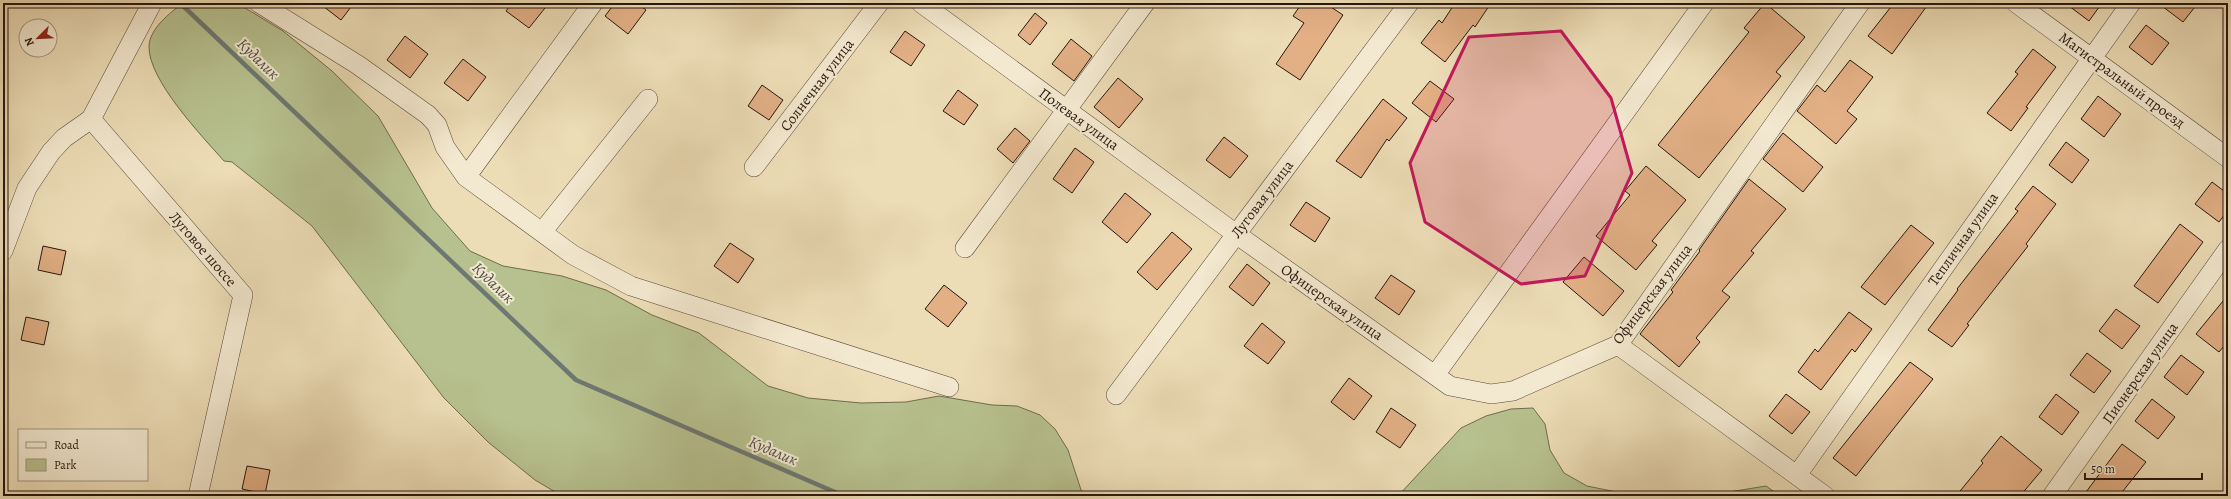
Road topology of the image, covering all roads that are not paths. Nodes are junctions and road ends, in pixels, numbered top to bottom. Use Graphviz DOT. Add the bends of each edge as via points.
graph roads {
  1 [pos="152,3"];
  2 [pos="259,3"];
  3 [pos="593,3"];
  4 [pos="879,3"];
  5 [pos="922,3"];
  6 [pos="1145,3"];
  7 [pos="1409,3"];
  8 [pos="1704,3"];
  9 [pos="1860,3"];
  10 [pos="2016,3"];
  11 [pos="2131,3"];
  12 [pos="2091,58"];
  13 [pos="648,99"];
  14 [pos="1066,110"];
  15 [pos="91,119"];
  16 [pos="2228,158"];
  17 [pos="754,166"];
  18 [pos="466,177"];
  19 [pos="542,232"];
  20 [pos="1236,234"];
  21 [pos="965,248"];
  22 [pos="2228,249"];
  23 [pos="3,251"];
  24 [pos="1618,345"];
  25 [pos="1435,375"];
  26 [pos="950,387"];
  27 [pos="1116,395"];
  28 [pos="1797,475"];
  29 [pos="198,496"];
  30 [pos="1825,496"];
  31 [pos="2052,496"];
  1 -- 15 [label="street"];
  2 -- 18 [label="street" via="358,65 428,115 438,125 445,147"];
  3 -- 18 [label="street"];
  4 -- 17 [label="street, Солнечная улица"];
  5 -- 14 [label="street, Полевая улица"];
  6 -- 14 [label="street"];
  7 -- 20 [label="street, Луговая улица"];
  8 -- 25 [label="street"];
  9 -- 24 [label="street, Офицерская улица"];
  10 -- 12 [label="street, Магистральный проезд"];
  11 -- 12 [label="street, Тепличная улица"];
  12 -- 16 [label="street, Магистральный проезд"];
  12 -- 28 [label="street, Тепличная улица"];
  13 -- 19 [label="street"];
  14 -- 20 [label="street, Полевая улица"];
  14 -- 21 [label="street"];
  15 -- 23 [label="street" via="64,138 36,173 27,188"];
  15 -- 29 [label="street, Луговое шоссе" via="243,295"];
  18 -- 19 [label="street"];
  19 -- 26 [label="street" via="573,255 631,286"];
  20 -- 25 [label="street, Офицерская улица"];
  20 -- 27 [label="street, Луговая улица"];
  22 -- 31 [label="street, Пионерская улица"];
  24 -- 25 [label="street, Офицерская улица" via="1513,391 1491,394 1450,386"];
  24 -- 28 [label="street"];
  28 -- 30 [label="street"];
}
